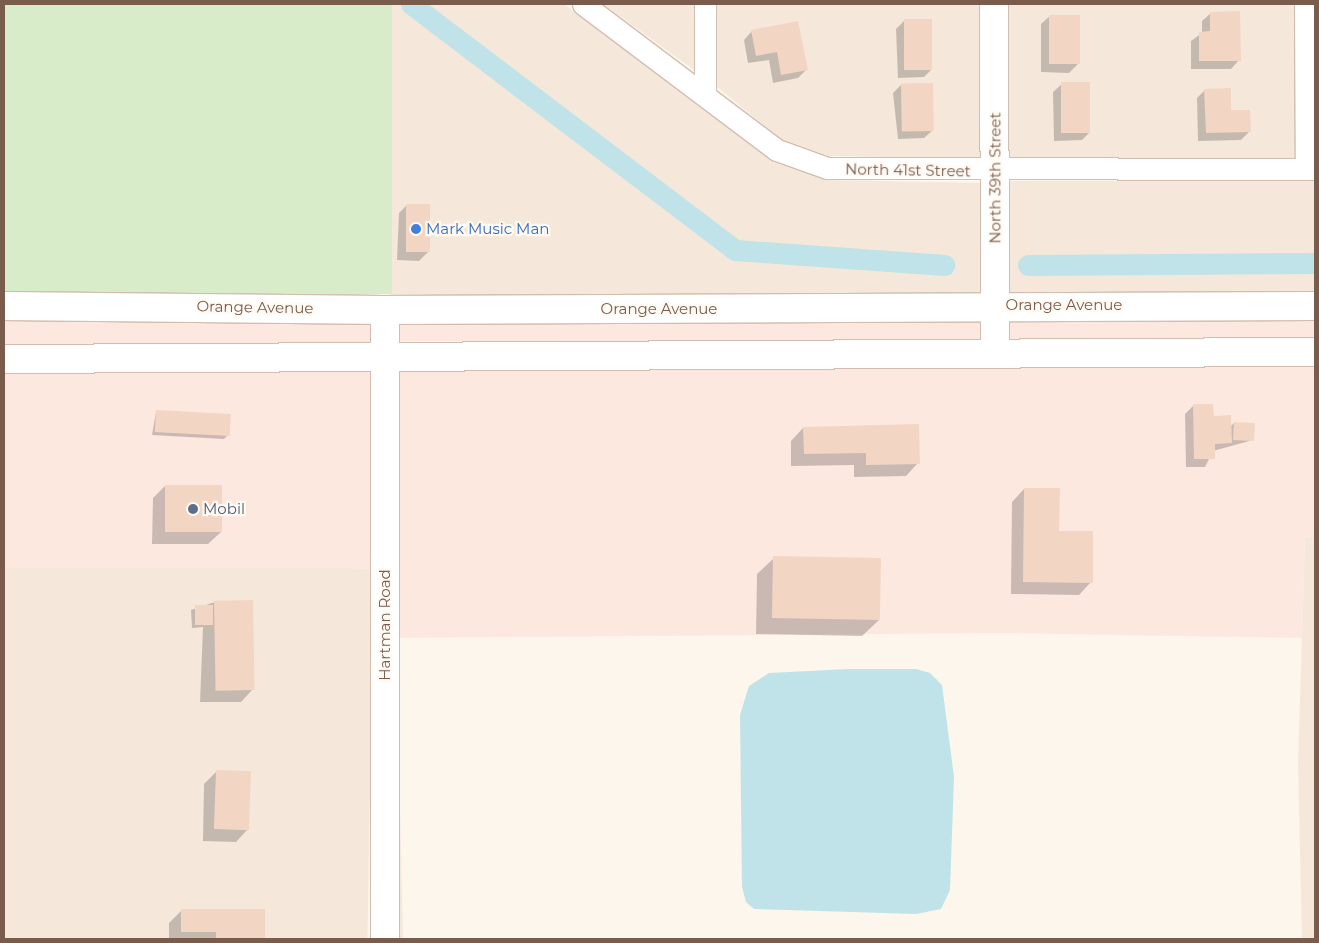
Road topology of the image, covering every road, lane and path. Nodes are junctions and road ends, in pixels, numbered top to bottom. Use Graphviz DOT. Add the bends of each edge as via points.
graph roads {
  1 [pos="583,4"];
  2 [pos="705,4"];
  3 [pos="994,4"];
  4 [pos="1305,4"];
  5 [pos="705,92"];
  6 [pos="1310,169"];
  7 [pos="996,171"];
  8 [pos="995,305"];
  9 [pos="4,306"];
  10 [pos="1315,306"];
  11 [pos="386,310"];
  12 [pos="1315,352"];
  13 [pos="995,353"];
  14 [pos="386,358"];
  15 [pos="4,359"];
  16 [pos="385,939"];
  1 -- 5 [label="street, North 41st Street"];
  2 -- 5 [label="street"];
  3 -- 7 [label="main road, North 39th Street"];
  4 -- 6 [label="street"];
  5 -- 7 [label="street, North 41st Street" via="776,150 827,168"];
  6 -- 7 [label="street, North 41st Street"];
  7 -- 8 [label="main road, North 39th Street"];
  8 -- 10 [label="main road, Orange Avenue"];
  8 -- 11 [label="main road, Orange Avenue"];
  8 -- 13 [label="main road, North 39th Street"];
  9 -- 11 [label="main road, Orange Avenue"];
  11 -- 14 [label="main road, Hartman Road"];
  12 -- 13 [label="main road"];
  13 -- 14 [label="main road"];
  14 -- 15 [label="main road"];
  14 -- 16 [label="main road, Hartman Road"];
}
